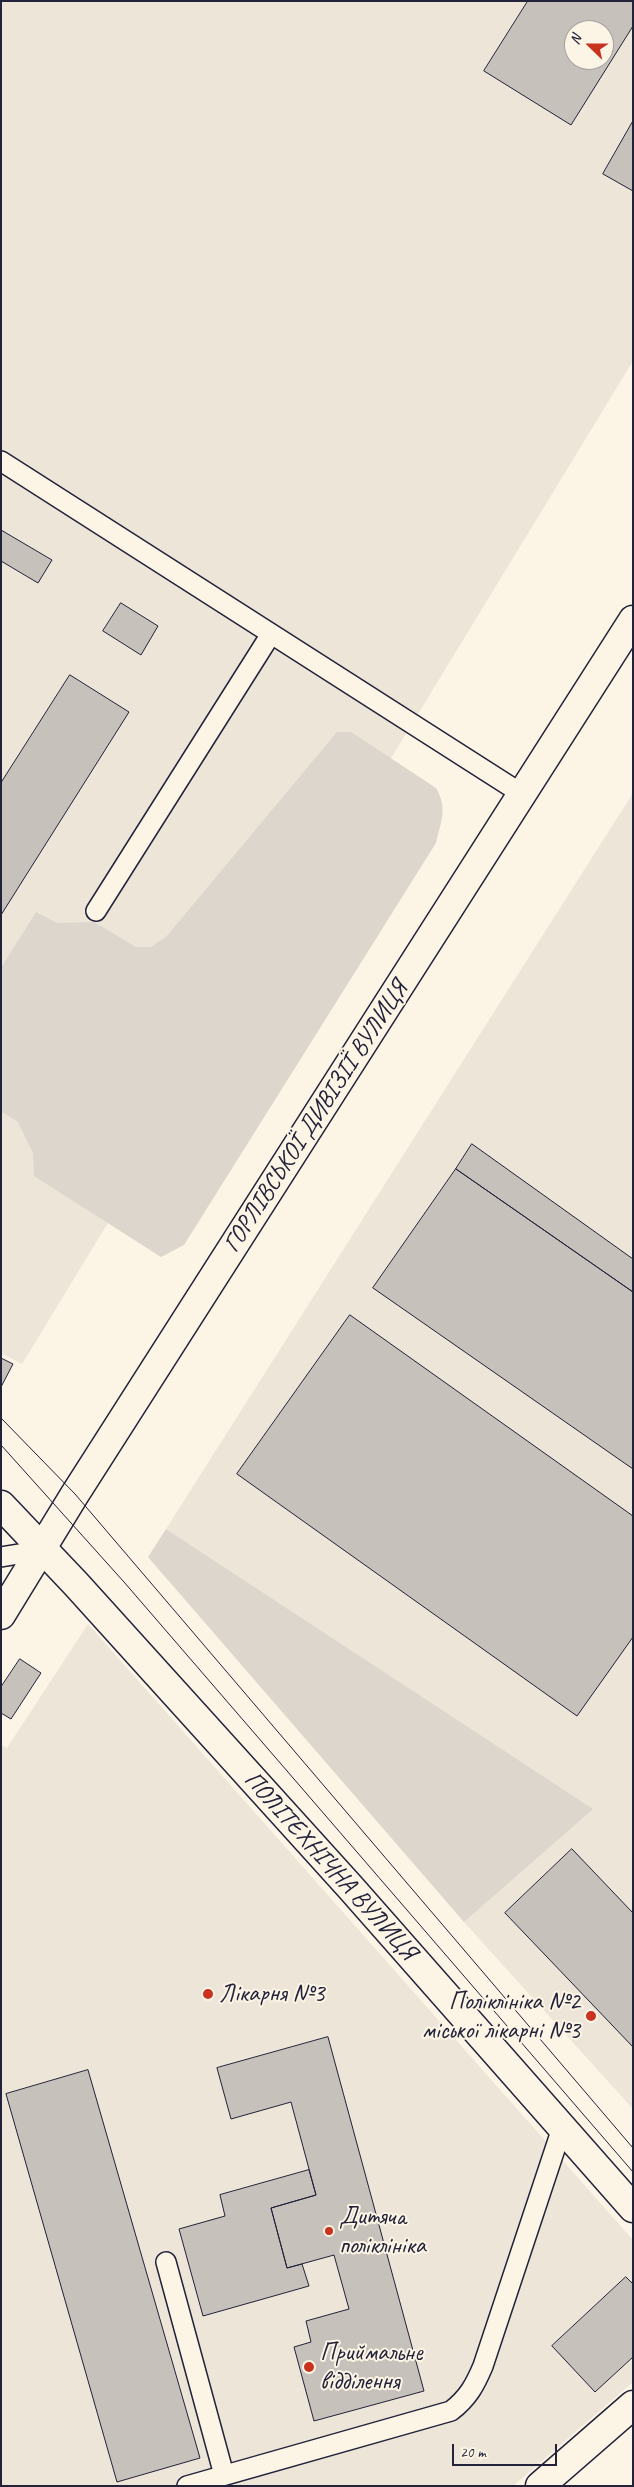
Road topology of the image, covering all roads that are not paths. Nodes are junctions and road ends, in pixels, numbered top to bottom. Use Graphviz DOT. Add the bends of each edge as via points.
graph roads {
  1 [pos="1,460"];
  2 [pos="631,627"];
  3 [pos="271,634"];
  4 [pos="522,794"];
  5 [pos="96,911"];
  6 [pos="1,1505"];
  7 [pos="43,1550"];
  8 [pos="1,1557"];
  9 [pos="1,1616"];
  10 [pos="562,2128"];
  11 [pos="633,2208"];
  12 [pos="166,2262"];
  13 [pos="633,2405"];
  14 [pos="224,2475"];
  15 [pos="188,2486"];
  16 [pos="540,2486"];
  1 -- 3 [label="lane"];
  2 -- 4 [label="main road, ГОРЛІВСЬКОЇ ДИВІЗІЇ ВУЛИЦЯ"];
  3 -- 4 [label="lane"];
  3 -- 5 [label="lane"];
  4 -- 7 [label="main road, ГОРЛІВСЬКОЇ ДИВІЗІЇ ВУЛИЦЯ"];
  6 -- 7 [label="main road, ПОЛІТЕХНІЧНА ВУЛИЦЯ"];
  7 -- 8 [label="lane"];
  7 -- 9 [label="main road, ГОРЛІВСЬКОЇ ДИВІЗІЇ ВУЛИЦЯ"];
  7 -- 10 [label="main road, ПОЛІТЕХНІЧНА ВУЛИЦЯ" via="344,1881"];
  10 -- 11 [label="main road, ПОЛІТЕХНІЧНА ВУЛИЦЯ"];
  10 -- 14 [label="lane" via="483,2366 464,2400 451,2410"];
  12 -- 14 [label="lane"];
  13 -- 16 [label="main road"];
  14 -- 15 [label="lane"];
}
